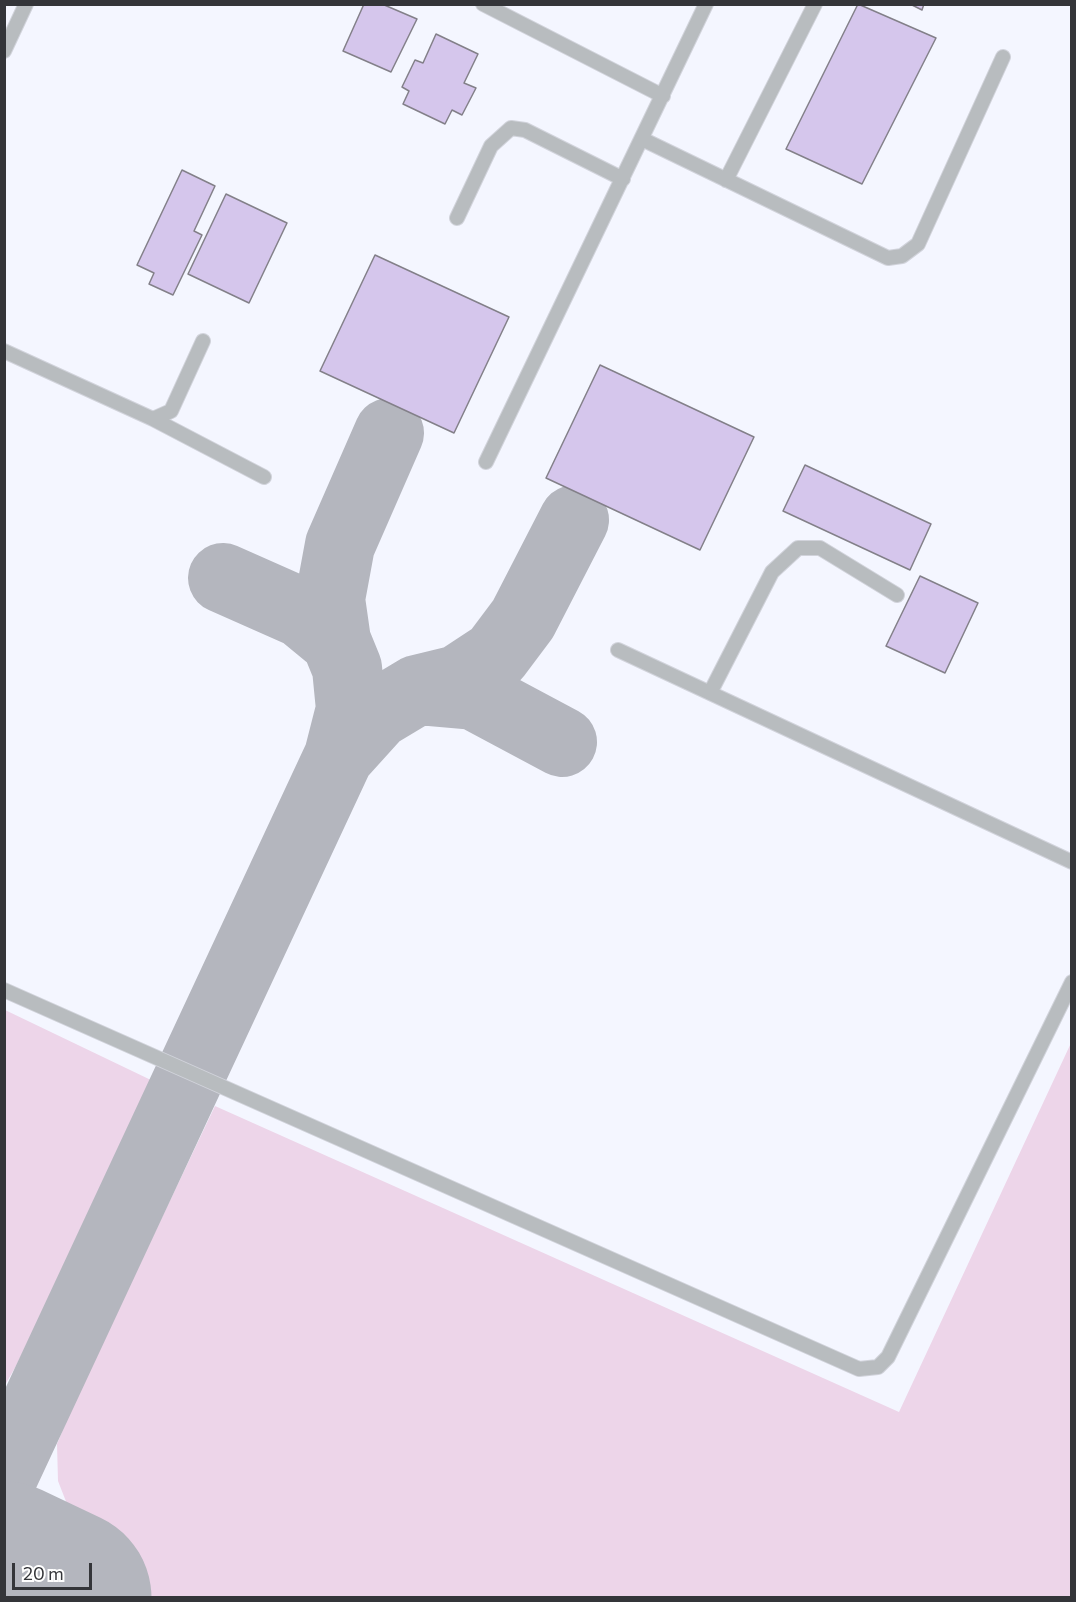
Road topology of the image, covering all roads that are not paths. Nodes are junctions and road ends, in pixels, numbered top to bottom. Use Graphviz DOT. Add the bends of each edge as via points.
graph roads {
  1 [pos="26,4"];
  2 [pos="483,4"];
  3 [pos="706,4"];
  4 [pos="815,4"];
  5 [pos="4,51"];
  6 [pos="1003,57"];
  7 [pos="663,96"];
  8 [pos="642,139"];
  9 [pos="623,179"];
  10 [pos="726,180"];
  11 [pos="457,218"];
  12 [pos="203,341"];
  13 [pos="4,351"];
  14 [pos="153,419"];
  15 [pos="486,462"];
  16 [pos="264,477"];
  17 [pos="897,595"];
  18 [pos="618,650"];
  19 [pos="710,693"];
  20 [pos="1071,861"];
  21 [pos="1071,982"];
  22 [pos="4,990"];
  1 -- 5 [label="lane"];
  2 -- 7 [label="lane"];
  3 -- 7 [label="lane"];
  4 -- 10 [label="lane"];
  6 -- 10 [label="lane" via="918,244 902,256 888,258"];
  7 -- 8 [label="lane"];
  8 -- 9 [label="lane"];
  8 -- 10 [label="lane"];
  9 -- 11 [label="lane" via="525,130 511,128 491,146"];
  9 -- 15 [label="lane"];
  12 -- 14 [label="lane" via="171,411"];
  13 -- 14 [label="lane"];
  14 -- 16 [label="lane"];
  17 -- 19 [label="lane" via="820,548 798,548 772,572"];
  18 -- 19 [label="lane"];
  19 -- 20 [label="lane"];
  21 -- 22 [label="lane" via="888,1357 878,1367 859,1369"];
}
